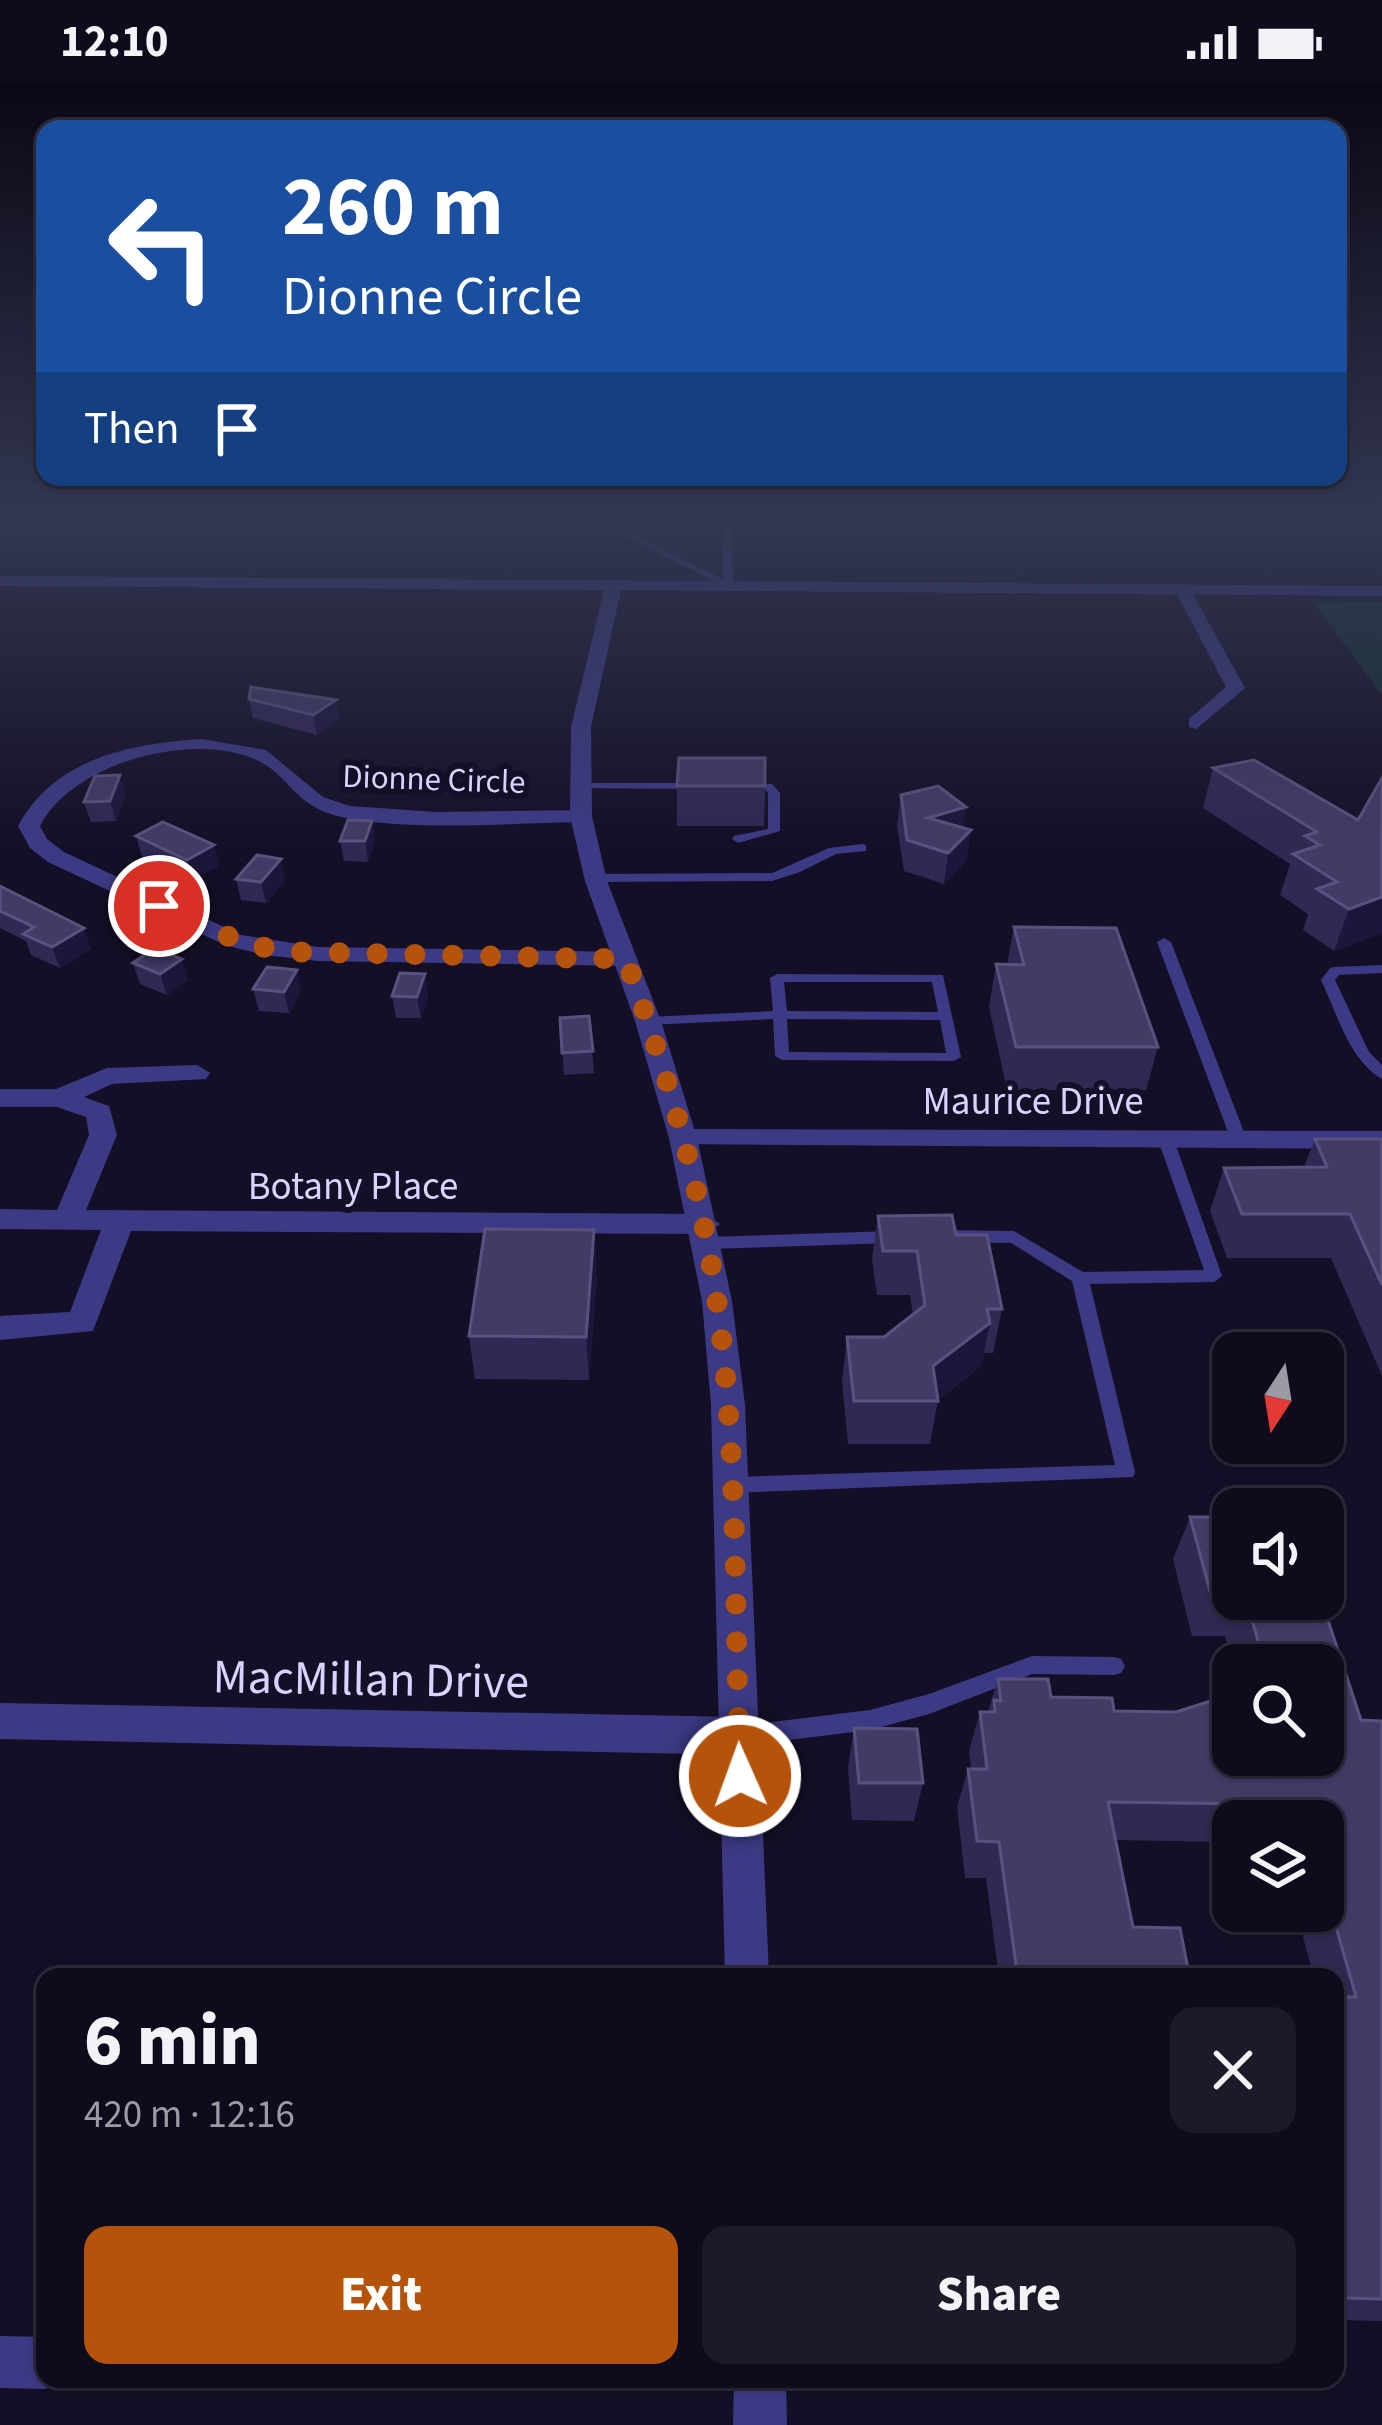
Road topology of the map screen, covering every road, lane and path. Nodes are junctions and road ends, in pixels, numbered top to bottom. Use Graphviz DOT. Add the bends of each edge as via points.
graph roads {
  1 [pos="604,628"];
  2 [pos="1203,628"];
  3 [pos="1196,723"];
  4 [pos="580,801"];
  5 [pos="737,839"];
  6 [pos="862,848"];
  7 [pos="595,878"];
  8 [pos="1164,942"];
  9 [pos="626,959"];
  10 [pos="1382,969"];
  11 [pos="780,1015"];
  12 [pos="946,1016"];
  13 [pos="648,1021"];
  14 [pos="196,1073"];
  15 [pos="1382,1074"];
  16 [pos="0,1098"];
  17 [pos="60,1098"];
  18 [pos="683,1138"];
  19 [pos="1166,1140"];
  20 [pos="1239,1140"];
  21 [pos="1382,1140"];
  22 [pos="0,1219"];
  23 [pos="67,1220"];
  24 [pos="119,1222"];
  25 [pos="706,1233"];
  26 [pos="1080,1278"];
  27 [pos="0,1328"];
  28 [pos="731,1484"];
  29 [pos="1114,1666"];
  30 [pos="0,1721"];
  31 [pos="739,1736"];
  32 [pos="747,1968"];
  33 [pos="0,2362"];
  34 [pos="36,2363"];
  35 [pos="760,2388"];
  36 [pos="760,2425"];
  1 -- 4 [label="street" via="581,727"];
  2 -- 3 [label="street" via="1236,688"];
  4 -- 5 [label="lane" via="768,786 776,800 774,831"];
  4 -- 7 [label="street"];
  4 -- 9 [label="street, Dionne Circle" via="339,810 300,794 263,756 199,744 149,750 80,775 40,804 29,826 56,857 248,945 318,954"];
  6 -- 7 [label="lane" via="830,848 772,877"];
  7 -- 9 [label="street"];
  8 -- 20 [label="lane"];
  9 -- 13 [label="street"];
  10 -- 15 [label="lane" via="1335,971 1328,980 1363,1054"];
  11 -- 12 [label="lane"];
  11 -- 12 [label="lane" via="777,978 938,978"];
  11 -- 12 [label="lane" via="782,1056 954,1057"];
  11 -- 13 [label="lane"];
  13 -- 18 [label="street"];
  14 -- 17 [label="street" via="107,1076"];
  16 -- 17 [label="street"];
  17 -- 23 [label="street" via="99,1112 103,1136"];
  18 -- 19 [label="street, Maurice Drive"];
  18 -- 25 [label="street"];
  19 -- 20 [label="street, Maurice Drive"];
  19 -- 26 [label="lane" via="1214,1276"];
  20 -- 21 [label="street, Maurice Drive"];
  22 -- 23 [label="street, Botany Place"];
  23 -- 24 [label="street, Botany Place"];
  24 -- 25 [label="street, Botany Place"];
  24 -- 27 [label="street" via="82,1324"];
  25 -- 26 [label="lane" via="991,1235 1014,1238"];
  25 -- 28 [label="street"];
  26 -- 28 [label="lane" via="1126,1472"];
  28 -- 31 [label="street"];
  29 -- 31 [label="lane" via="1032,1665 870,1720"];
  30 -- 31 [label="street, MacMillan Drive"];
  31 -- 32 [label="street"];
  33 -- 34 [label="street"];
  35 -- 36 [label="street"];
}
